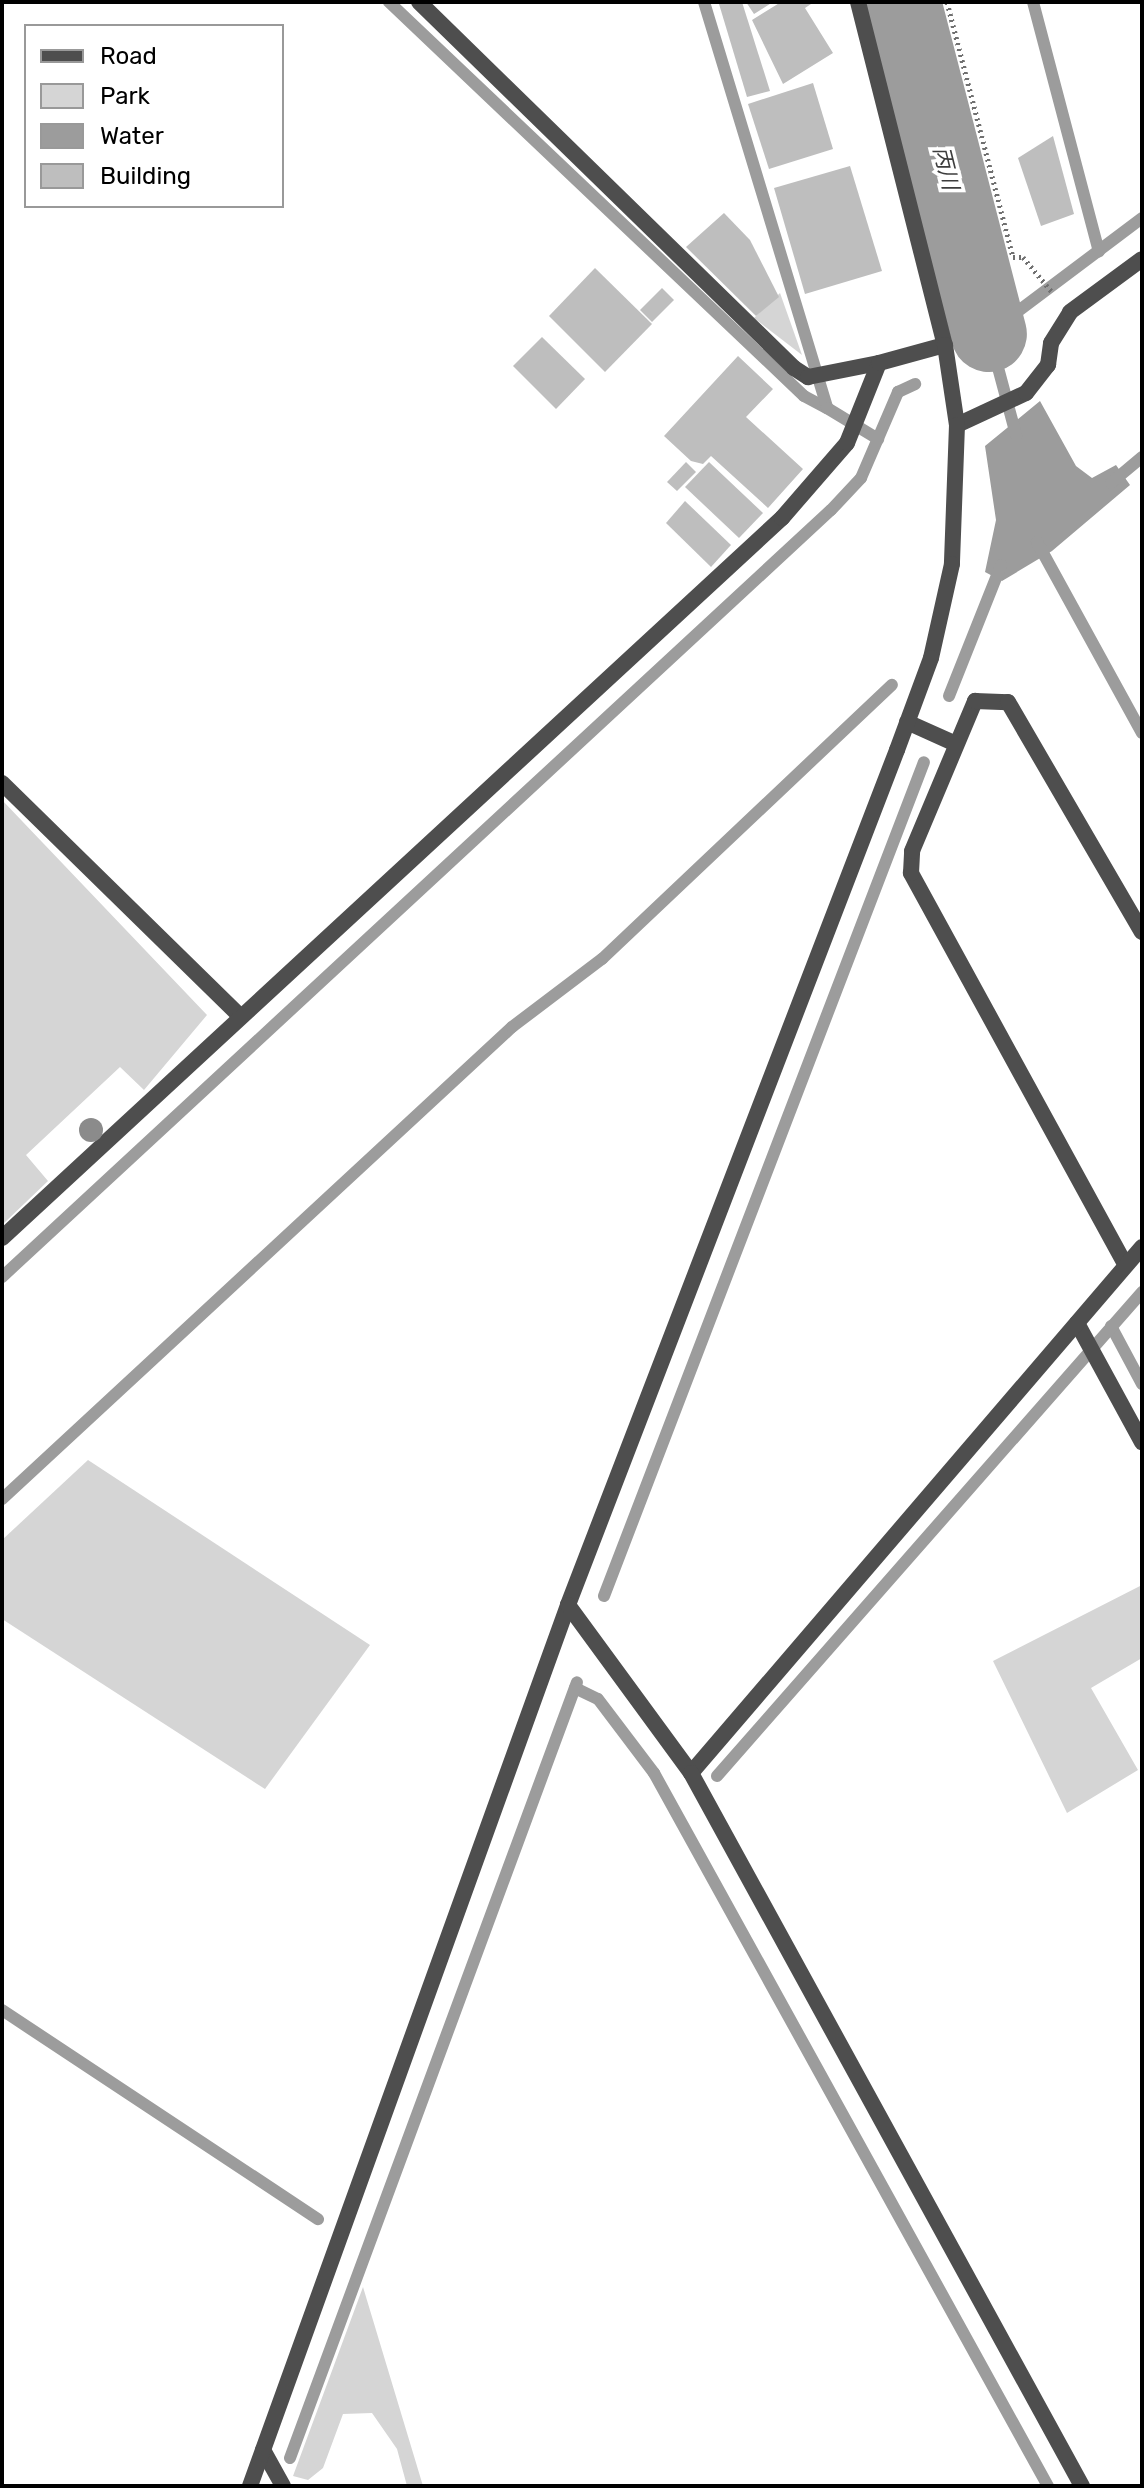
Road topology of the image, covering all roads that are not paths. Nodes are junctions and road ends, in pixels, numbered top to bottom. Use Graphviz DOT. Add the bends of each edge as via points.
graph roads {
  1 [pos="419,2"];
  2 [pos="858,2"];
  3 [pos="1142,259"];
  4 [pos="945,345"];
  5 [pos="879,363"];
  6 [pos="957,425"];
  7 [pos="907,722"];
  8 [pos="956,744"];
  9 [pos="2,783"];
  10 [pos="1142,932"];
  11 [pos="240,1016"];
  12 [pos="2,1238"];
  13 [pos="1142,1247"];
  14 [pos="1125,1264"];
  15 [pos="1080,1330"];
  16 [pos="1142,1442"];
  17 [pos="568,1605"];
  18 [pos="691,1773"];
  19 [pos="263,2450"];
  20 [pos="250,2486"];
  21 [pos="283,2486"];
  22 [pos="1082,2486"];
  1 -- 5 [label="street" via="815,376"];
  2 -- 4 [label="street"];
  3 -- 6 [label="street" via="1070,312 1051,343 1048,365 1026,393 985,418"];
  4 -- 5 [label="street"];
  4 -- 6 [label="street"];
  5 -- 11 [label="street" via="847,443 782,518"];
  6 -- 7 [label="street" via="952,564"];
  7 -- 8 [label="street"];
  7 -- 17 [label="street"];
  8 -- 10 [label="street" via="975,701 1008,702"];
  8 -- 14 [label="street" via="912,851 911,873"];
  9 -- 11 [label="street"];
  11 -- 12 [label="street"];
  13 -- 14 [label="street"];
  14 -- 15 [label="street"];
  15 -- 16 [label="street"];
  15 -- 18 [label="street"];
  17 -- 18 [label="street"];
  17 -- 19 [label="street"];
  18 -- 22 [label="street"];
  19 -- 20 [label="street"];
  19 -- 21 [label="street"];
}
